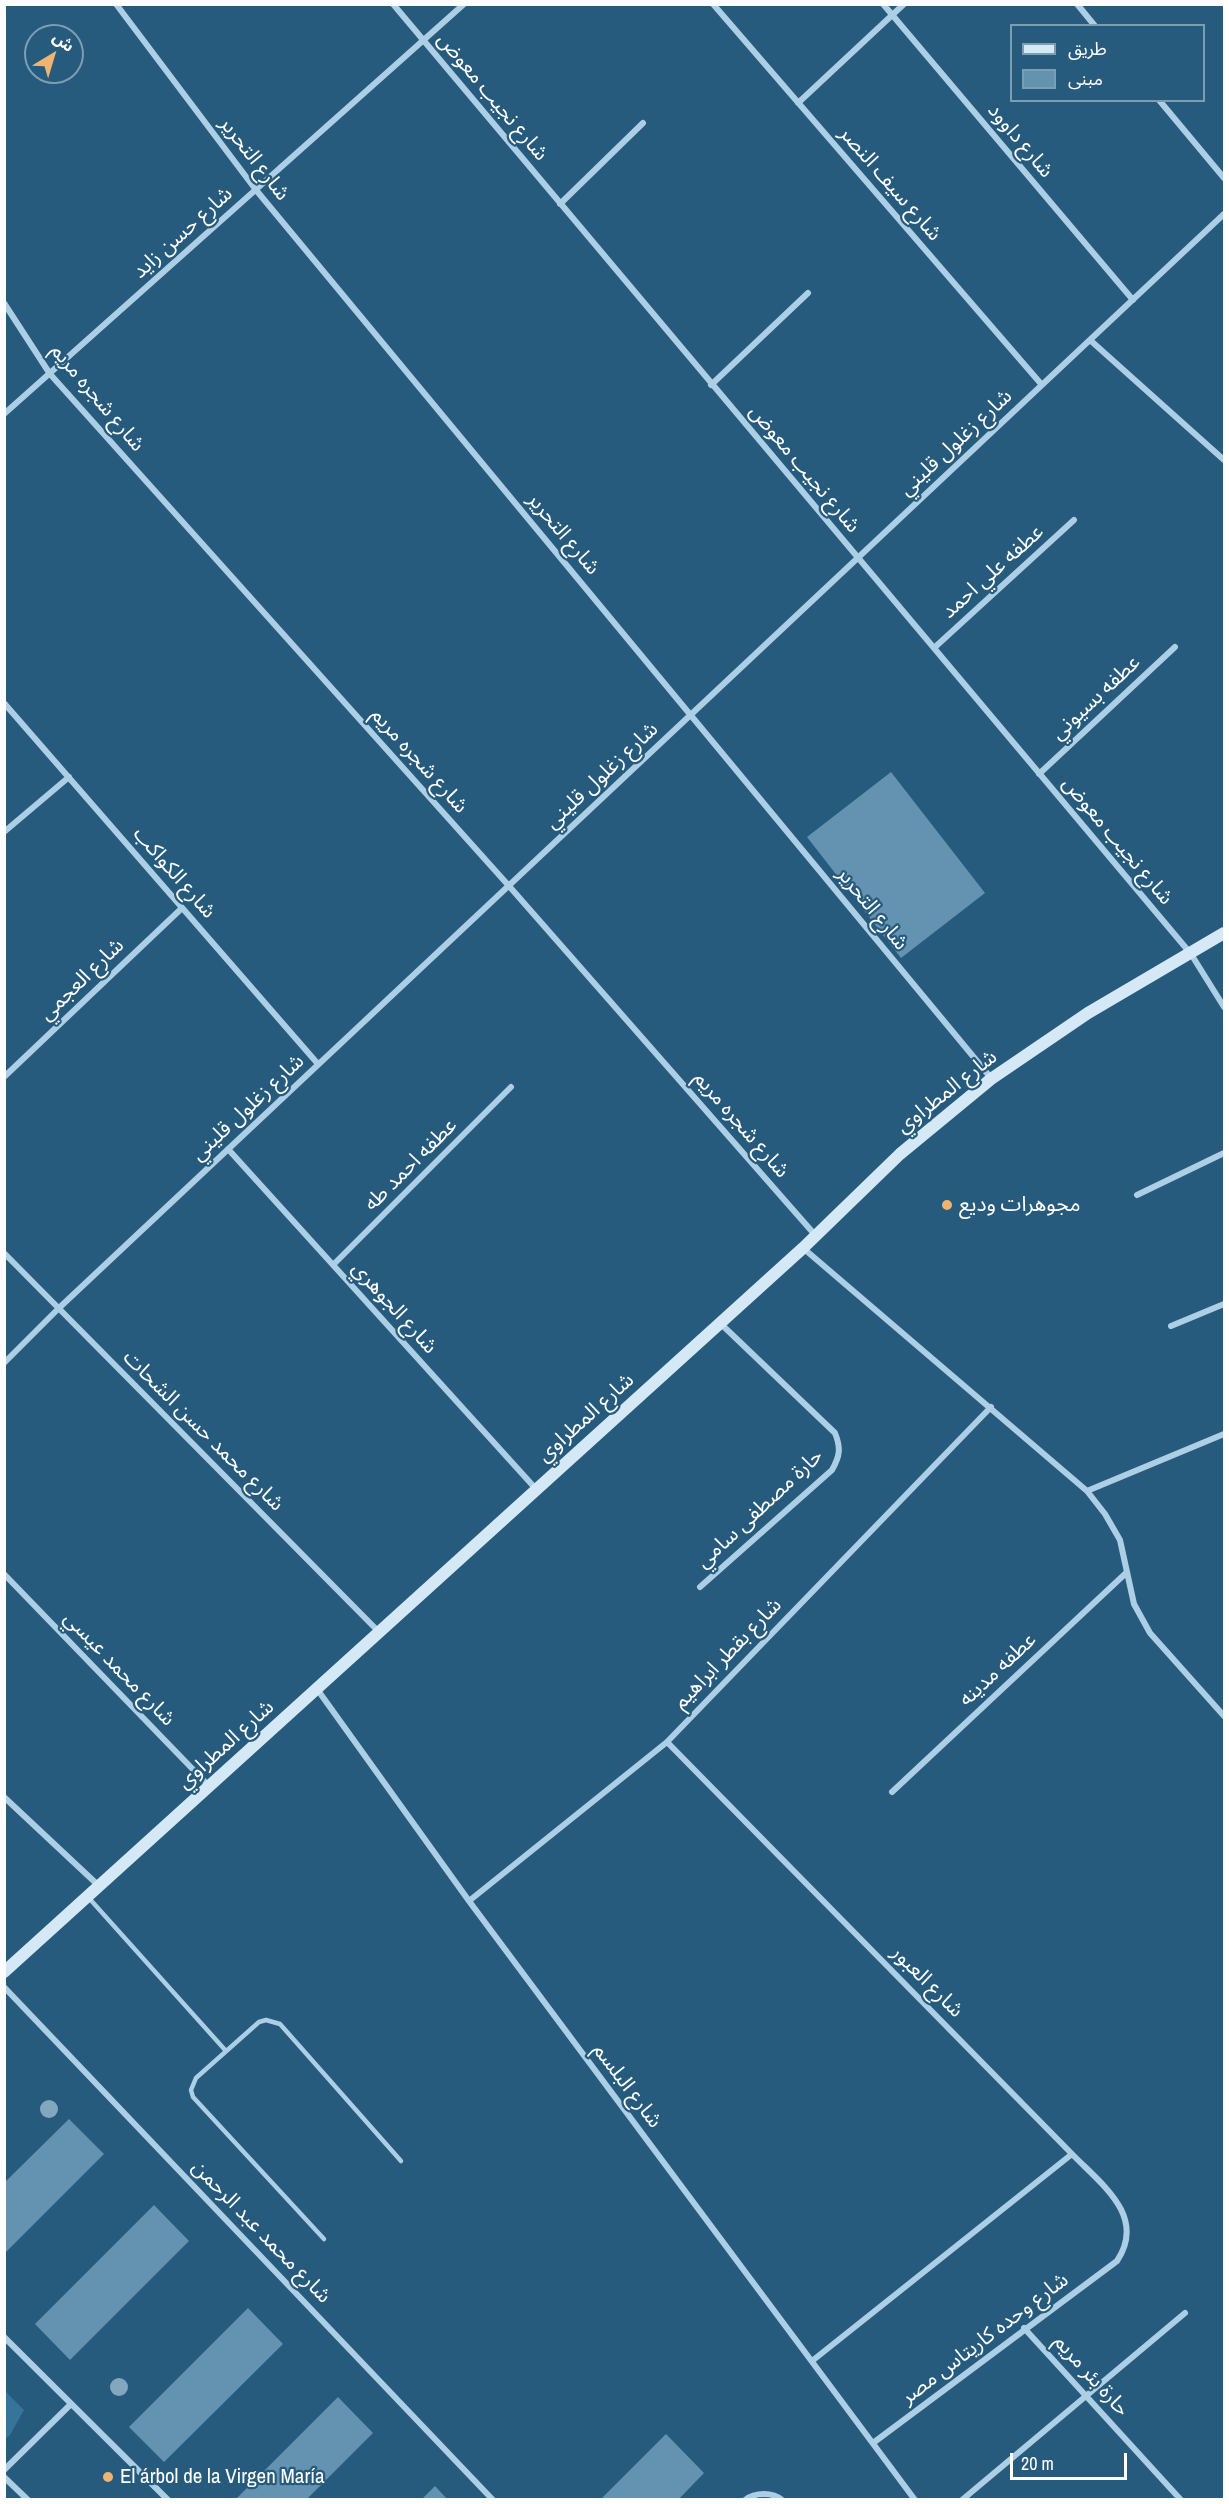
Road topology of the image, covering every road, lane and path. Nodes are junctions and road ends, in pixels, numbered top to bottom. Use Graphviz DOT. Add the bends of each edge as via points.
graph roads {
  1 [pos="116,4"];
  2 [pos="393,4"];
  3 [pos="464,4"];
  4 [pos="713,4"];
  5 [pos="883,4"];
  6 [pos="904,4"];
  7 [pos="1077,4"];
  8 [pos="892,15"];
  9 [pos="1093,24"];
  10 [pos="423,41"];
  11 [pos="1161,102"];
  12 [pos="798,103"];
  13 [pos="643,123"];
  14 [pos="1224,178"];
  15 [pos="256,190"];
  16 [pos="560,204"];
  17 [pos="1224,214"];
  18 [pos="808,292"];
  19 [pos="1133,300"];
  20 [pos="4,303"];
  21 [pos="1090,340"];
  22 [pos="50,374"];
  23 [pos="711,385"];
  24 [pos="1042,385"];
  25 [pos="4,414"];
  26 [pos="1224,460"];
  27 [pos="1074,520"];
  28 [pos="858,558"];
  29 [pos="1175,647"];
  30 [pos="934,648"];
  31 [pos="4,703"];
  32 [pos="691,715"];
  33 [pos="1040,774"];
  34 [pos="69,777"];
  35 [pos="4,832"];
  36 [pos="508,886"];
  37 [pos="182,908"];
  38 [pos="1224,933"];
  39 [pos="1191,954"];
  40 [pos="1224,1007"];
  41 [pos="318,1064"];
  42 [pos="4,1077"];
  43 [pos="991,1079"];
  44 [pos="511,1087"];
  45 [pos="228,1149"];
  46 [pos="1224,1153"];
  47 [pos="1137,1195"];
  48 [pos="816,1236"];
  49 [pos="803,1248"];
  50 [pos="4,1253"];
  51 [pos="333,1265"];
  52 [pos="1224,1304"];
  53 [pos="59,1308"];
  54 [pos="720,1323"];
  55 [pos="1171,1326"];
  56 [pos="4,1363"];
  57 [pos="991,1407"];
  58 [pos="1224,1434"];
  59 [pos="536,1489"];
  60 [pos="1087,1491"];
  61 [pos="1126,1573"];
  62 [pos="4,1574"];
  63 [pos="700,1587"];
  64 [pos="379,1632"];
  65 [pos="317,1688"];
  66 [pos="1224,1716"];
  67 [pos="667,1742"];
  68 [pos="209,1787"];
  69 [pos="892,1792"];
  70 [pos="4,1797"];
  71 [pos="99,1886"];
  72 [pos="88,1897"];
  73 [pos="469,1901"];
  74 [pos="4,1972"];
  75 [pos="4,1987"];
  76 [pos="226,2051"];
  77 [pos="1072,2154"];
  78 [pos="401,2161"];
  79 [pos="324,2239"];
  80 [pos="1117,2261"];
  81 [pos="1185,2313"];
  82 [pos="1024,2328"];
  83 [pos="4,2337"];
  84 [pos="812,2361"];
  85 [pos="1086,2396"];
  86 [pos="70,2404"];
  87 [pos="873,2443"];
  88 [pos="4,2470"];
  89 [pos="4,2477"];
  90 [pos="28,2499"];
  91 [pos="168,2499"];
  92 [pos="493,2499"];
  93 [pos="745,2499"];
  94 [pos="782,2499"];
  95 [pos="915,2499"];
  96 [pos="962,2499"];
  97 [pos="1181,2499"];
  1 -- 15 [label="street, شارع التحرير"];
  2 -- 10 [label="street, شارع نجيب معوض"];
  3 -- 10 [label="street, شارع حسن زايد"];
  4 -- 12 [label="street, شارع سيف النصر"];
  5 -- 8 [label="street, شارع داوود"];
  6 -- 8 [label="street"];
  7 -- 9 [label="street"];
  8 -- 12 [label="street"];
  8 -- 19 [label="street, شارع داوود"];
  10 -- 15 [label="street, شارع حسن زايد"];
  10 -- 16 [label="street, شارع نجيب معوض"];
  11 -- 14 [label="street"];
  12 -- 24 [label="street, شارع سيف النصر"];
  13 -- 16 [label="street"];
  15 -- 22 [label="street, شارع حسن زايد"];
  15 -- 32 [label="street, شارع التحرير"];
  16 -- 23 [label="street, شارع نجيب معوض"];
  17 -- 19 [label="street, شارع زغلول قليني"];
  18 -- 23 [label="street"];
  19 -- 21 [label="street, شارع زغلول قليني"];
  20 -- 22 [label="street, شارع شجره مريم"];
  21 -- 24 [label="street, شارع زغلول قليني"];
  21 -- 26 [label="street"];
  22 -- 25 [label="street, شارع حسن زايد"];
  22 -- 36 [label="street, شارع شجره مريم"];
  23 -- 28 [label="street, شارع نجيب معوض"];
  24 -- 28 [label="street, شارع زغلول قليني"];
  27 -- 30 [label="street, عطفه علي احمد"];
  28 -- 30 [label="street, شارع نجيب معوض"];
  28 -- 32 [label="street, شارع زغلول قليني"];
  29 -- 33 [label="street, عطفه بسيوني"];
  30 -- 33 [label="street, شارع نجيب معوض"];
  31 -- 34 [label="street, شارع الكواكب"];
  32 -- 36 [label="street, شارع زغلول قليني"];
  32 -- 43 [label="street, شارع التحرير"];
  33 -- 39 [label="street, شارع نجيب معوض"];
  34 -- 35 [label="street"];
  34 -- 37 [label="street, شارع الكواكب"];
  36 -- 41 [label="street, شارع زغلول قليني"];
  36 -- 48 [label="street, شارع شجره مريم"];
  37 -- 41 [label="street, شارع الكواكب"];
  37 -- 42 [label="street, شارع العجمي"];
  38 -- 39 [label="street, شارع المطراوي"];
  39 -- 40 [label="street, شارع نجيب معوض"];
  39 -- 43 [label="street, شارع المطراوي" via="1088,1012"];
  41 -- 45 [label="street, شارع زغلول قليني"];
  43 -- 48 [label="street, شارع المطراوي" via="900,1154"];
  44 -- 51 [label="street, عطفه احمد طه"];
  45 -- 51 [label="street, شارع الجوهري"];
  45 -- 53 [label="street, شارع زغلول قليني"];
  46 -- 47 [label="street"];
  48 -- 49 [label="street, شارع المطراوي"];
  49 -- 54 [label="street, شارع المطراوي"];
  49 -- 57 [label="street"];
  50 -- 53 [label="street, شارع محمد حسن الشحات"];
  51 -- 59 [label="street, شارع الجوهري"];
  52 -- 55 [label="street"];
  53 -- 56 [label="street, شارع زغلول قليني"];
  53 -- 64 [label="street, شارع محمد حسن الشحات"];
  54 -- 59 [label="street, شارع المطراوي"];
  54 -- 63 [label="street, حارة مصطفى سامي" via="835,1433 840,1446 839,1459 832,1470"];
  57 -- 60 [label="street"];
  57 -- 67 [label="street, شارع بقطر ابراهيم"];
  58 -- 60 [label="street"];
  59 -- 64 [label="street, شارع المطراوي"];
  60 -- 61 [label="street" via="1120,1540"];
  61 -- 66 [label="street" via="1134,1604 1150,1633"];
  61 -- 69 [label="street, عطفه مدينه"];
  62 -- 68 [label="street, شارع محمد عيسي"];
  64 -- 65 [label="street, شارع المطراوي"];
  65 -- 68 [label="street, شارع المطراوي"];
  65 -- 73 [label="street, شارع البلسم"];
  67 -- 73 [label="street, شارع بقطر ابراهيم"];
  67 -- 77 [label="street, شارع العبور"];
  68 -- 71 [label="street, شارع المطراوي"];
  70 -- 71 [label="street"];
  71 -- 72 [label="street, شارع المطراوي"];
  72 -- 74 [label="street, شارع المطراوي"];
  72 -- 76 [label="lane"];
  73 -- 84 [label="street, شارع البلسم"];
  75 -- 92 [label="street, شارع محمد عبد الرحمن"];
  76 -- 78 [label="lane" via="259,2022 280,2024"];
  76 -- 79 [label="lane" via="196,2078 191,2090 193,2097"];
  77 -- 80 [label="street, شارع العبور" via="1116,2200 1124,2215 1126,2247"];
  77 -- 84 [label="street"];
  80 -- 82 [label="street, شارع وحده كاريتاس مصر"];
  81 -- 85 [label="street"];
  82 -- 85 [label="street, حارة بئر مريم"];
  82 -- 87 [label="street, شارع وحده كاريتاس مصر"];
  83 -- 86 [label="street"];
  84 -- 87 [label="street, شارع البلسم"];
  85 -- 96 [label="street"];
  85 -- 97 [label="street, حارة بئر مريم"];
  86 -- 88 [label="street"];
  86 -- 91 [label="street"];
  87 -- 95 [label="street, شارع البلسم"];
  89 -- 90 [label="street"];
  93 -- 94 [label="street" via="776,2494"];
}
